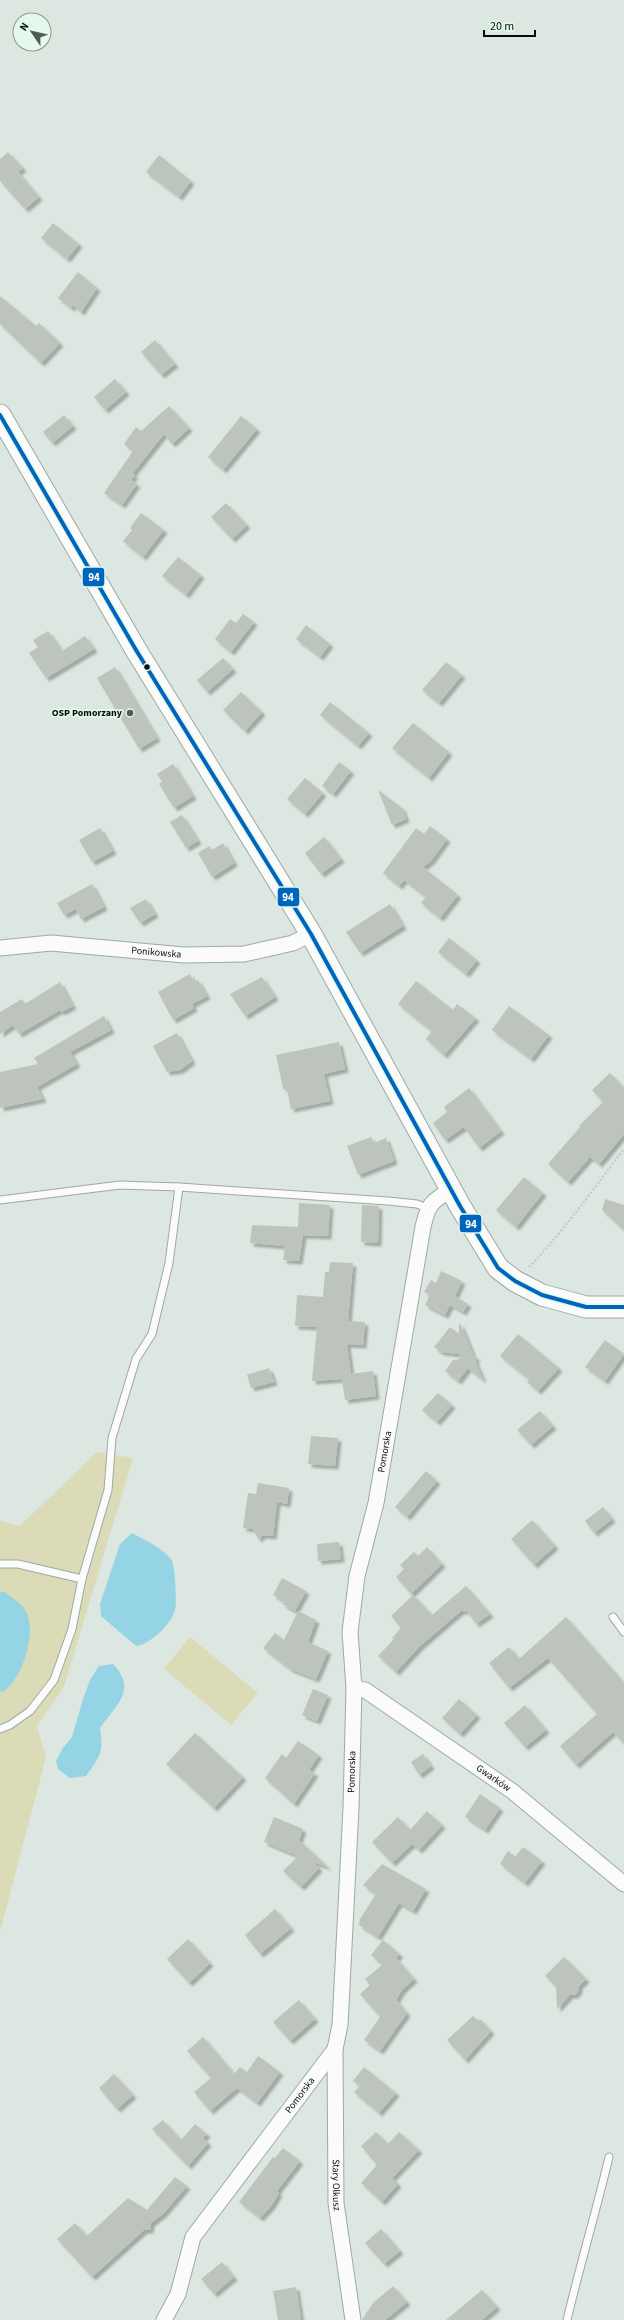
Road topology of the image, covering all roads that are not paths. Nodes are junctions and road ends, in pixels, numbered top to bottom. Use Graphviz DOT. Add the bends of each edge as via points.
graph roads {
  1 [pos="0,415"];
  2 [pos="311,934"];
  3 [pos="0,948"];
  4 [pos="179,1187"];
  5 [pos="451,1190"];
  6 [pos="0,1200"];
  7 [pos="427,1208"];
  8 [pos="624,1307"];
  9 [pos="0,1564"];
  10 [pos="82,1579"];
  11 [pos="613,1617"];
  12 [pos="624,1632"];
  13 [pos="354,1688"];
  14 [pos="0,1729"];
  15 [pos="624,1884"];
  16 [pos="335,2049"];
  17 [pos="609,2158"];
  18 [pos="164,2320"];
  19 [pos="353,2320"];
  20 [pos="567,2320"];
  1 -- 2 [label="street" via="136,650"];
  2 -- 3 [label="street, Ponikowska" via="294,943 244,954 184,955 51,943"];
  2 -- 5 [label="street"];
  4 -- 6 [label="lane" via="120,1185"];
  4 -- 7 [label="lane" via="388,1201 417,1204"];
  4 -- 10 [label="lane" via="169,1263 152,1334 136,1359 112,1438 108,1490"];
  5 -- 7 [label="street" via="435,1198"];
  5 -- 8 [label="street" via="498,1268 515,1281 542,1295 586,1307"];
  7 -- 13 [label="street, Pomorska" via="376,1503 357,1576 350,1632"];
  9 -- 10 [label="lane" via="18,1564"];
  10 -- 14 [label="lane" via="72,1629 54,1680 30,1711"];
  11 -- 12 [label="lane"];
  13 -- 15 [label="street, Gwarków" via="365,1690 512,1791"];
  13 -- 16 [label="street, Pomorska" via="345,1945 340,2024"];
  16 -- 18 [label="street, Pomorska" via="193,2237 178,2294"];
  16 -- 19 [label="street, Stary Olkusz" via="336,2203"];
  17 -- 20 [label="lane"];
}
